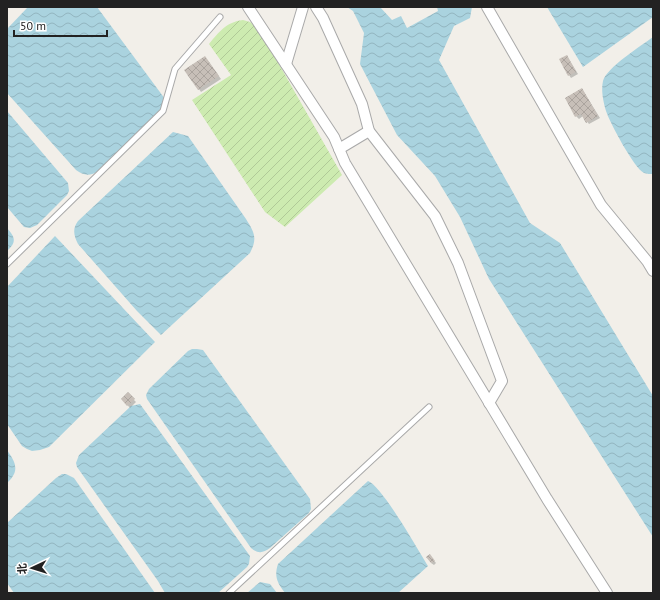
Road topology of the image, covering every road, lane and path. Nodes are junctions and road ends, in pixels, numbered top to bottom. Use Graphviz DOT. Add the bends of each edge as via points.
graph roads {
  1 [pos="248,7"];
  2 [pos="303,7"];
  3 [pos="316,7"];
  4 [pos="487,7"];
  5 [pos="220,17"];
  6 [pos="286,64"];
  7 [pos="369,131"];
  8 [pos="339,149"];
  9 [pos="7,264"];
  10 [pos="653,271"];
  11 [pos="489,403"];
  12 [pos="429,407"];
  13 [pos="229,593"];
  14 [pos="607,593"];
  1 -- 6 [label="street"];
  2 -- 6 [label="street"];
  3 -- 7 [label="street" via="362,104"];
  4 -- 10 [label="street" via="601,205"];
  5 -- 9 [label="lane" via="175,69 163,111"];
  6 -- 8 [label="street" via="334,137"];
  7 -- 8 [label="street"];
  7 -- 11 [label="street" via="435,216 458,264 502,381"];
  8 -- 11 [label="street"];
  11 -- 14 [label="street"];
  12 -- 13 [label="lane"];
}
